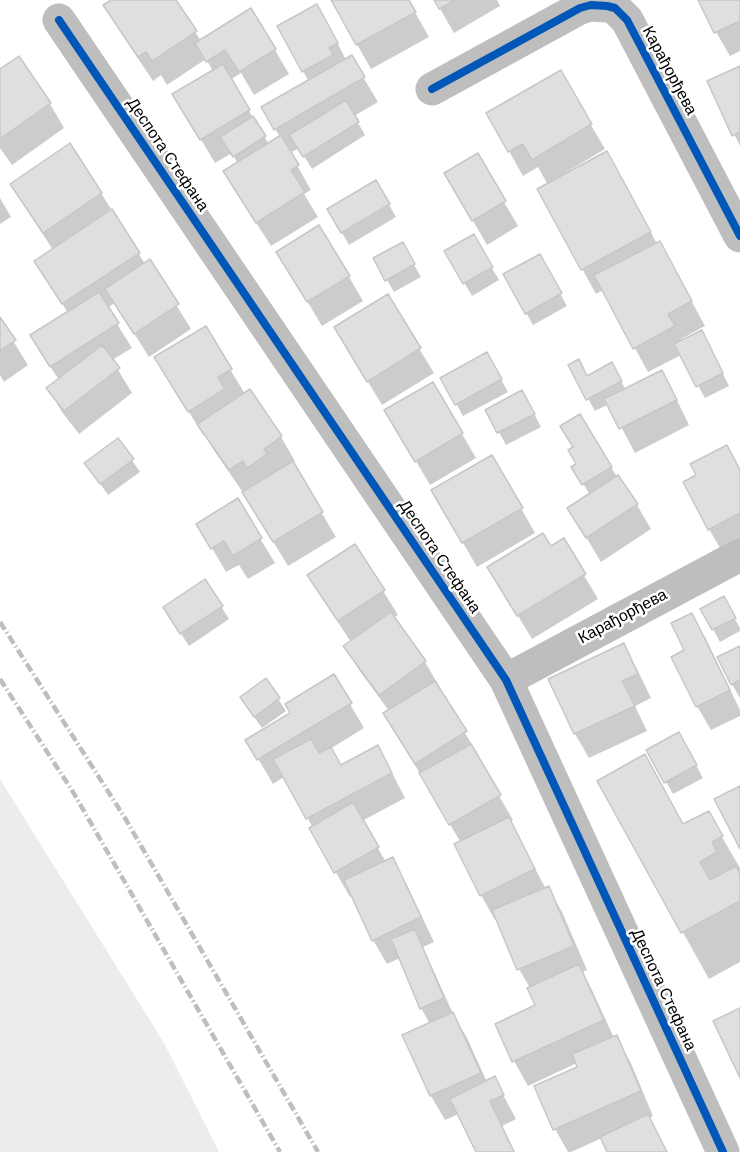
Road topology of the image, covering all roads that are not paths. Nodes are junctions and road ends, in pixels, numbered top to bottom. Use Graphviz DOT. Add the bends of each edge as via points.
graph roads {
  1 [pos="59,20"];
  2 [pos="432,89"];
  3 [pos="740,236"];
  4 [pos="740,555"];
  5 [pos="506,680"];
  6 [pos="723,1152"];
  1 -- 5 [label="street, Деспота Стефана"];
  2 -- 3 [label="street, Карађорђева" via="580,8 615,8 627,20"];
  4 -- 5 [label="street, Карађорђева"];
  5 -- 6 [label="street, Деспота Стефана"];
}
